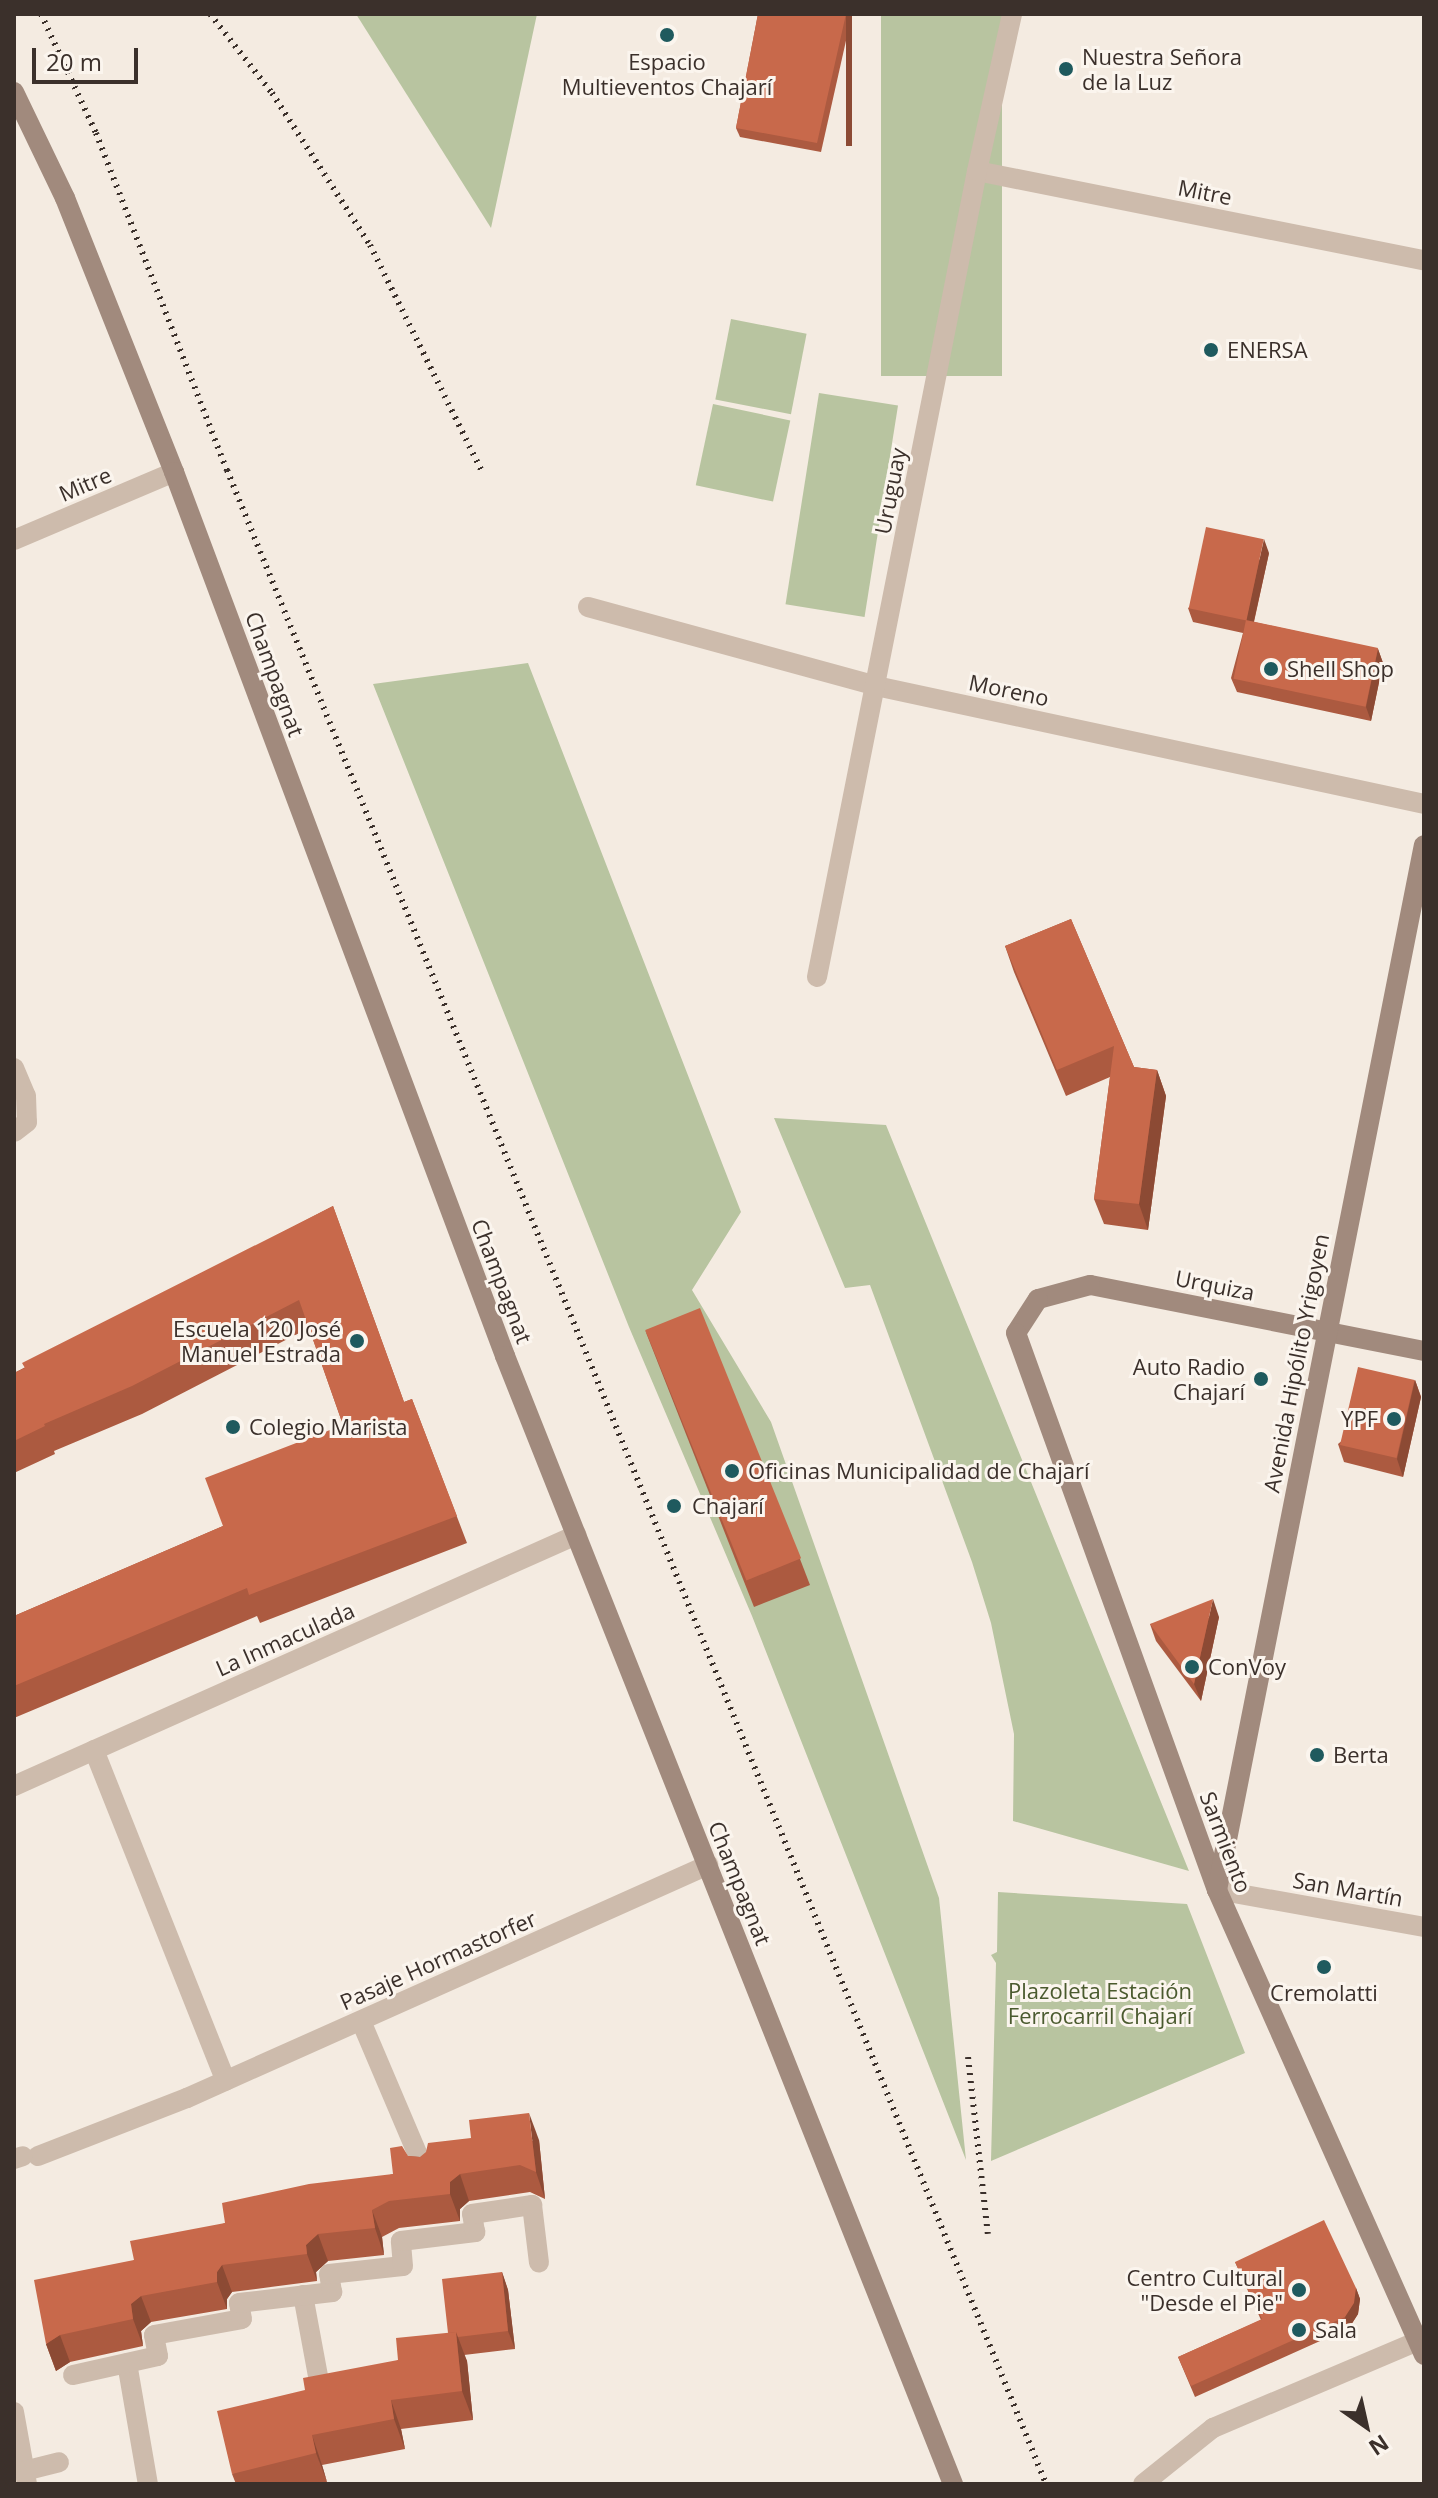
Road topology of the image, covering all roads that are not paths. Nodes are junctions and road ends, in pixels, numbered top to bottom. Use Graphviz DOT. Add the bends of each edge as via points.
graph roads {
  1 [pos="1012,14"];
  2 [pos="14,92"];
  3 [pos="977,171"];
  4 [pos="1424,260"];
  5 [pos="174,472"];
  6 [pos="14,540"];
  7 [pos="588,607"];
  8 [pos="876,686"];
  9 [pos="1424,804"];
  10 [pos="1424,845"];
  11 [pos="817,977"];
  12 [pos="14,1068"];
  13 [pos="21,1127"];
  14 [pos="1326,1330"];
  15 [pos="1016,1333"];
  16 [pos="1424,1351"];
  17 [pos="576,1535"];
  18 [pos="94,1750"];
  19 [pos="14,1786"];
  20 [pos="708,1865"];
  21 [pos="1217,1890"];
  22 [pos="1424,1927"];
  23 [pos="361,2021"];
  24 [pos="226,2081"];
  25 [pos="25,2157"];
  26 [pos="425,2172"];
  27 [pos="539,2263"];
  28 [pos="303,2295"];
  29 [pos="1421,2348"];
  30 [pos="127,2363"];
  31 [pos="73,2375"];
  32 [pos="321,2392"];
  33 [pos="14,2412"];
  34 [pos="59,2462"];
  35 [pos="26,2477"];
  36 [pos="148,2484"];
  37 [pos="953,2484"];
  38 [pos="1143,2484"];
  1 -- 3 [label="street, Uruguay"];
  2 -- 5 [label="street, Champagnat" via="65,198"];
  3 -- 4 [label="street, Mitre"];
  3 -- 8 [label="street, Uruguay"];
  5 -- 6 [label="street, Mitre"];
  5 -- 17 [label="street, Champagnat"];
  7 -- 8 [label="street, Moreno"];
  8 -- 9 [label="street, Moreno"];
  8 -- 11 [label="street, Uruguay"];
  10 -- 14 [label="street, Avenida Hipólito Yrigoyen"];
  12 -- 13 [label="street" via="26,1096"];
  14 -- 15 [label="street, Urquiza" via="1090,1285 1038,1299"];
  14 -- 16 [label="street, Urquiza"];
  14 -- 21 [label="street, Avenida Hipólito Yrigoyen"];
  15 -- 21 [label="street, Sarmiento"];
  17 -- 18 [label="street, La Inmaculada"];
  17 -- 20 [label="street, Champagnat"];
  18 -- 19 [label="street, La Inmaculada"];
  18 -- 24 [label="street"];
  20 -- 23 [label="street, Pasaje Hormastorfer"];
  20 -- 37 [label="street, Champagnat"];
  21 -- 22 [label="street, San Martín"];
  21 -- 29 [label="street, Sarmiento"];
  23 -- 24 [label="street, Pasaje Hormastorfer"];
  23 -- 26 [label="street"];
  24 -- 25 [label="street, Pasaje Hormastorfer"];
  27 -- 28 [label="street" via="532,2205 472,2214 475,2232 401,2241 403,2266 329,2274 332,2292"];
  28 -- 30 [label="street" via="239,2303 242,2319 154,2335 158,2356"];
  28 -- 32 [label="street"];
  29 -- 38 [label="street" via="1213,2428"];
  30 -- 31 [label="street"];
  30 -- 36 [label="street"];
  33 -- 35 [label="street"];
  34 -- 35 [label="street"];
}
